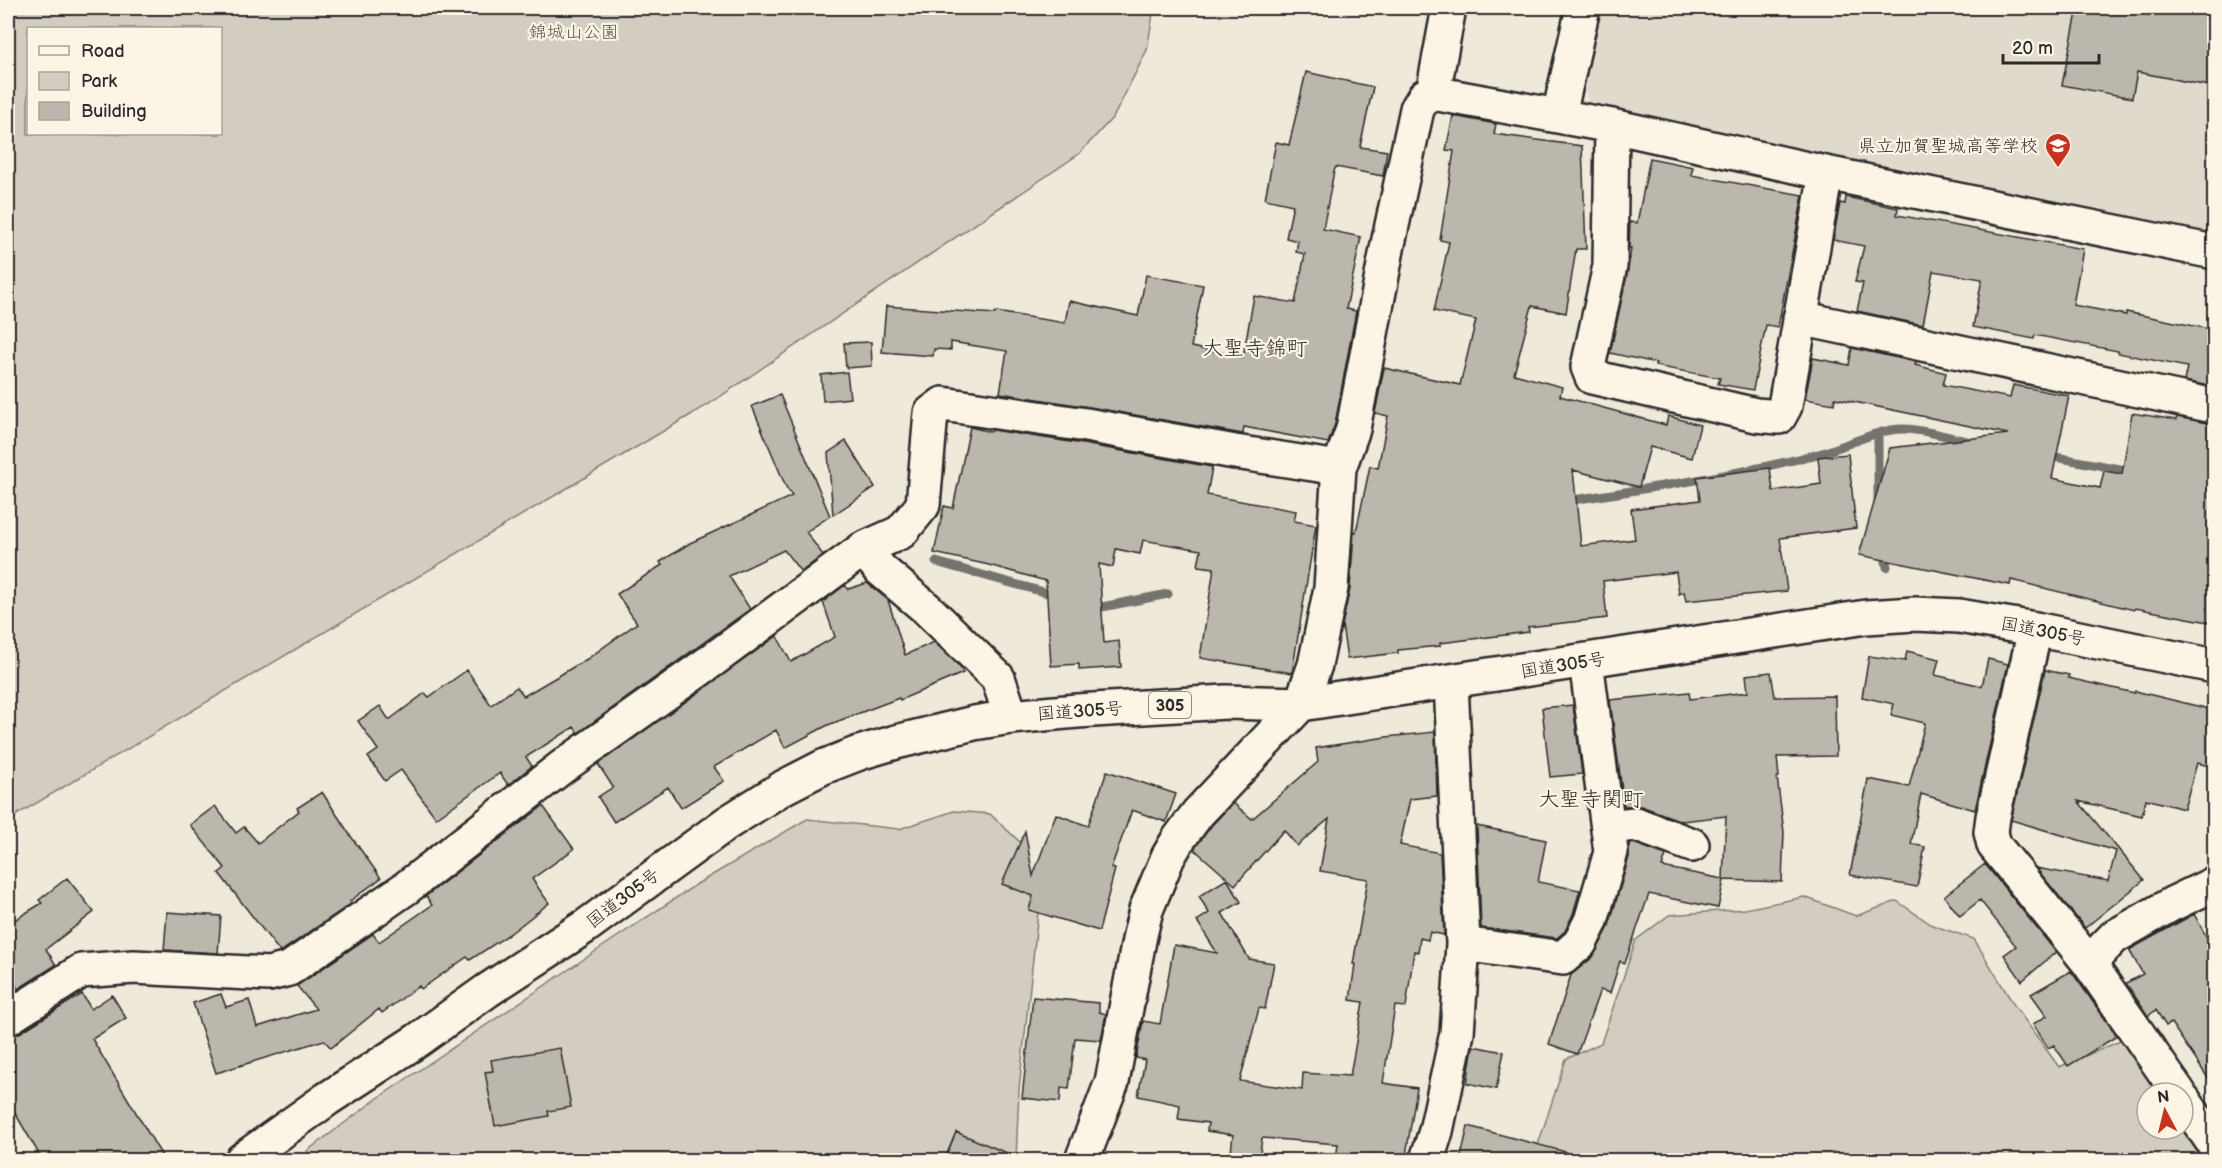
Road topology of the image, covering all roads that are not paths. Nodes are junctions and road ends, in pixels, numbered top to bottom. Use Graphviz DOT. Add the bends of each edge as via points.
graph roads {
  1 [pos="1449,8"];
  2 [pos="1583,8"];
  3 [pos="1433,93"];
  4 [pos="1559,115"];
  5 [pos="1612,126"];
  6 [pos="1826,173"];
  7 [pos="2214,252"];
  8 [pos="1800,318"];
  9 [pos="2214,406"];
  10 [pos="1339,468"];
  11 [pos="863,549"];
  12 [pos="2035,629"];
  13 [pos="1586,661"];
  14 [pos="2214,666"];
  15 [pos="1451,682"];
  16 [pos="1301,704"];
  17 [pos="1011,717"];
  18 [pos="1608,827"];
  19 [pos="1692,845"];
  20 [pos="2214,884"];
  21 [pos="1463,944"];
  22 [pos="2089,963"];
  23 [pos="8,1018"];
  24 [pos="2171,1081"];
  25 [pos="2195,1116"];
  26 [pos="2214,1144"];
  27 [pos="1089,1159"];
  28 [pos="242,1161"];
  29 [pos="1428,1161"];
  1 -- 3 [label="main road"];
  2 -- 4 [label="main road"];
  3 -- 4 [label="main road"];
  3 -- 10 [label="main road" via="1425,96 1416,109 1353,429"];
  4 -- 5 [label="main road"];
  5 -- 6 [label="main road"];
  5 -- 8 [label="main road" via="1610,266 1588,367 1592,377 1779,417 1785,406"];
  6 -- 7 [label="main road"];
  6 -- 8 [label="main road"];
  8 -- 9 [label="main road"];
  10 -- 11 [label="main road" via="943,404 931,413 923,505 901,532"];
  10 -- 16 [label="main road" via="1331,588 1315,665"];
  11 -- 17 [label="main road" via="998,678"];
  11 -- 23 [label="main road" via="562,767 406,888 289,969 269,974 134,967 81,971"];
  12 -- 13 [label="main road, 国道305号 / 305" via="1959,616 1876,616"];
  12 -- 14 [label="main road, 国道305号 / 305"];
  12 -- 22 [label="main road" via="1991,832 1994,845"];
  13 -- 15 [label="main road, 国道305号 / 305"];
  13 -- 18 [label="main road"];
  15 -- 16 [label="main road, 国道305号 / 305"];
  15 -- 21 [label="main road"];
  16 -- 17 [label="main road, 国道305号 / 305" via="1227,702"];
  16 -- 27 [label="main road" via="1198,813 1168,857 1146,910 1112,1082"];
  17 -- 28 [label="main road, 国道305号 / 305" via="966,724 859,753 784,787"];
  18 -- 19 [label="main road" via="1635,824"];
  18 -- 21 [label="main road" via="1611,852 1591,921 1580,943 1563,958"];
  20 -- 22 [label="main road" via="2114,937"];
  21 -- 29 [label="main road" via="1456,1033"];
  22 -- 24 [label="main road"];
  25 -- 26 [label="main road"];
}
